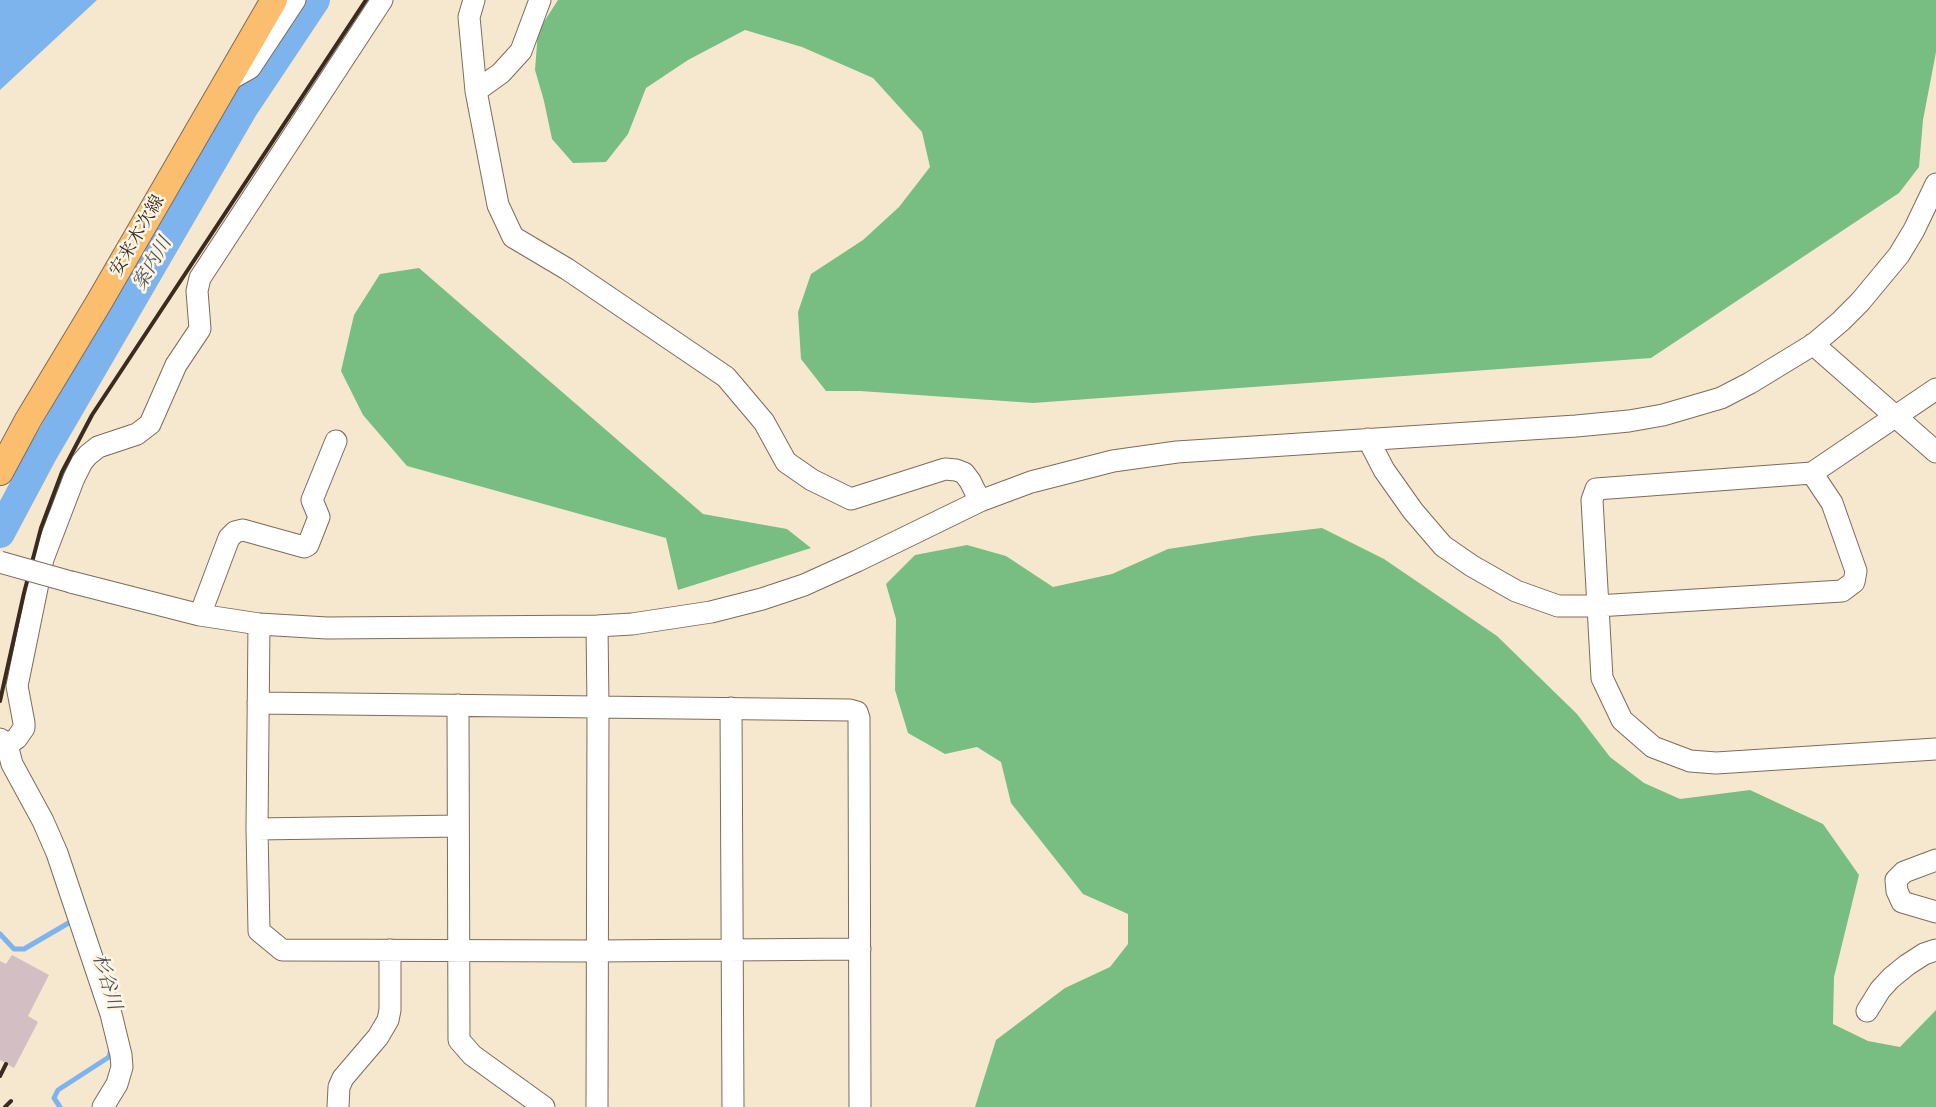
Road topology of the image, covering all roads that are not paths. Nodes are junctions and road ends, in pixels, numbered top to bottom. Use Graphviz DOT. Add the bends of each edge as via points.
graph roads {
  1 [pos="274,0"];
  2 [pos="295,0"];
  3 [pos="382,0"];
  4 [pos="474,0"];
  5 [pos="540,0"];
  6 [pos="229,80"];
  7 [pos="476,91"];
  8 [pos="1936,184"];
  9 [pos="1813,344"];
  10 [pos="1936,389"];
  11 [pos="1896,417"];
  12 [pos="1368,440"];
  13 [pos="336,441"];
  14 [pos="1936,452"];
  15 [pos="0,472"];
  16 [pos="1812,473"];
  17 [pos="980,501"];
  18 [pos="0,562"];
  19 [pos="1598,606"];
  20 [pos="200,615"];
  21 [pos="258,624"];
  22 [pos="596,626"];
  23 [pos="258,703"];
  24 [pos="458,705"];
  25 [pos="598,707"];
  26 [pos="731,708"];
  27 [pos="3,742"];
  28 [pos="1936,749"];
  29 [pos="458,826"];
  30 [pos="257,830"];
  31 [pos="1936,860"];
  32 [pos="1936,912"];
  33 [pos="860,949"];
  34 [pos="390,950"];
  35 [pos="1936,950"];
  36 [pos="458,951"];
  37 [pos="596,951"];
  38 [pos="732,951"];
  39 [pos="1866,1011"];
  40 [pos="103,1107"];
  41 [pos="338,1107"];
  42 [pos="544,1107"];
  43 [pos="597,1107"];
  44 [pos="733,1107"];
  45 [pos="860,1107"];
  1 -- 6 [label="main road, 安来木次線"];
  2 -- 6 [label="street" via="250,68"];
  3 -- 27 [label="street" via="200,278 197,291 200,328 176,365 150,424 137,434 98,447 82,462 43,559 17,686 24,728 18,738"];
  4 -- 7 [label="street" via="469,17"];
  5 -- 7 [label="street" via="521,50 501,73"];
  6 -- 15 [label="main road, 安来木次線"];
  7 -- 17 [label="street" via="498,205 513,237 726,377 764,422 786,462 812,480 851,499 945,469 956,470 964,473"];
  8 -- 9 [label="street" via="1914,230 1885,273 1860,302"];
  9 -- 11 [label="street"];
  9 -- 12 [label="street" via="1721,398 1663,415 1576,426"];
  10 -- 11 [label="street"];
  11 -- 14 [label="street"];
  11 -- 16 [label="street"];
  12 -- 17 [label="street" via="1177,452 1113,460 1031,482"];
  12 -- 19 [label="street" via="1384,470 1413,511 1443,546 1516,591 1558,606"];
  13 -- 20 [label="street" via="312,500 320,517 308,545 304,547 243,530 235,532 229,538"];
  16 -- 19 [label="street" via="1596,488 1592,500"];
  16 -- 19 [label="street" via="1832,504 1856,571 1854,582 1842,592"];
  17 -- 22 [label="street" via="804,585 762,599 671,619"];
  18 -- 20 [label="street, bridge"];
  19 -- 28 [label="street" via="1602,678 1611,699 1622,720 1637,734 1653,747 1671,755 1716,764"];
  20 -- 21 [label="street"];
  21 -- 22 [label="street" via="327,628"];
  21 -- 23 [label="street"];
  22 -- 25 [label="street"];
  23 -- 24 [label="street"];
  23 -- 30 [label="street"];
  24 -- 25 [label="street"];
  24 -- 29 [label="street"];
  25 -- 26 [label="street"];
  25 -- 37 [label="street"];
  26 -- 33 [label="street" via="850,710 860,718"];
  26 -- 38 [label="street"];
  27 -- 40 [label="street" via="57,853 111,1014 122,1067 117,1084"];
  29 -- 30 [label="street"];
  29 -- 36 [label="street"];
  30 -- 34 [label="street" via="259,932 282,950"];
  31 -- 32 [label="street" via="1904,872 1896,880 1902,902"];
  33 -- 38 [label="street"];
  33 -- 45 [label="street"];
  34 -- 36 [label="street"];
  34 -- 41 [label="street" via="388,1020 378,1038 343,1078 338,1092"];
  35 -- 39 [label="street" via="1924,954 1892,978"];
  36 -- 37 [label="street"];
  36 -- 42 [label="street" via="460,1040 472,1054"];
  37 -- 38 [label="street"];
  37 -- 43 [label="street"];
  38 -- 44 [label="street"];
}
